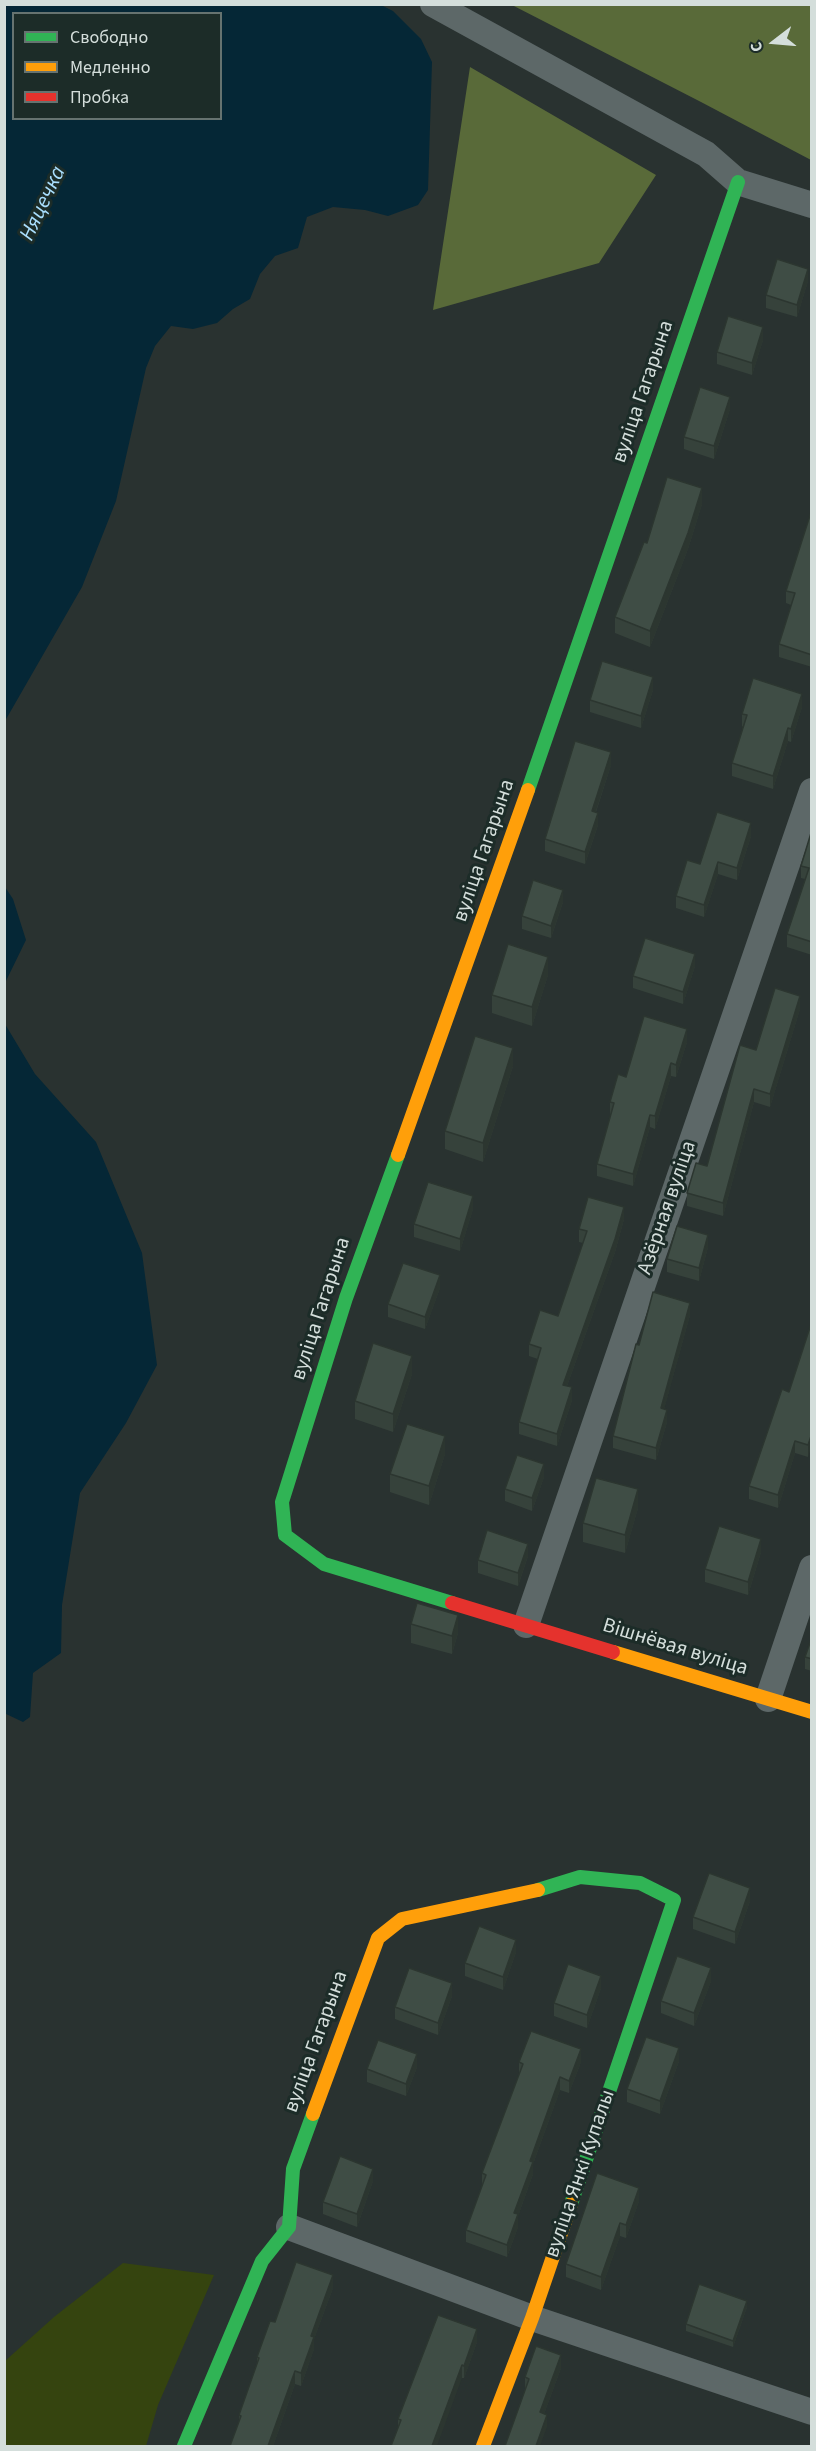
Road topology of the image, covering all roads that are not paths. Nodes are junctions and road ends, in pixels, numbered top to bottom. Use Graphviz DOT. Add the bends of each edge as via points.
graph roads {
  1 [pos="433,4"];
  2 [pos="738,182"];
  3 [pos="812,206"];
  4 [pos="812,792"];
  5 [pos="285,1535"];
  6 [pos="812,1568"];
  7 [pos="526,1624"];
  8 [pos="768,1699"];
  9 [pos="812,1712"];
  10 [pos="674,1900"];
  11 [pos="289,2227"];
  12 [pos="532,2318"];
  13 [pos="812,2412"];
  14 [pos="184,2446"];
  15 [pos="483,2446"];
  1 -- 2 [label="street" via="706,154"];
  2 -- 3 [label="street"];
  2 -- 5 [label="street, вуліца Гагарына" via="578,652 346,1298 282,1502"];
  4 -- 7 [label="street, Азёрная вуліца"];
  5 -- 7 [label="street, Вішнёвая вуліца" via="324,1564"];
  6 -- 8 [label="street"];
  7 -- 8 [label="street, Вішнёвая вуліца"];
  8 -- 9 [label="street, Вішнёвая вуліца"];
  10 -- 11 [label="street, вуліца Гагарына" via="640,1882 580,1877 521,1895 402,1919 378,1938 293,2169"];
  10 -- 12 [label="street, вуліца Янкі Купалы"];
  11 -- 12 [label="street"];
  11 -- 14 [label="street" via="262,2261"];
  12 -- 13 [label="street"];
  12 -- 15 [label="street, вуліца Янкі Купалы"];
}
